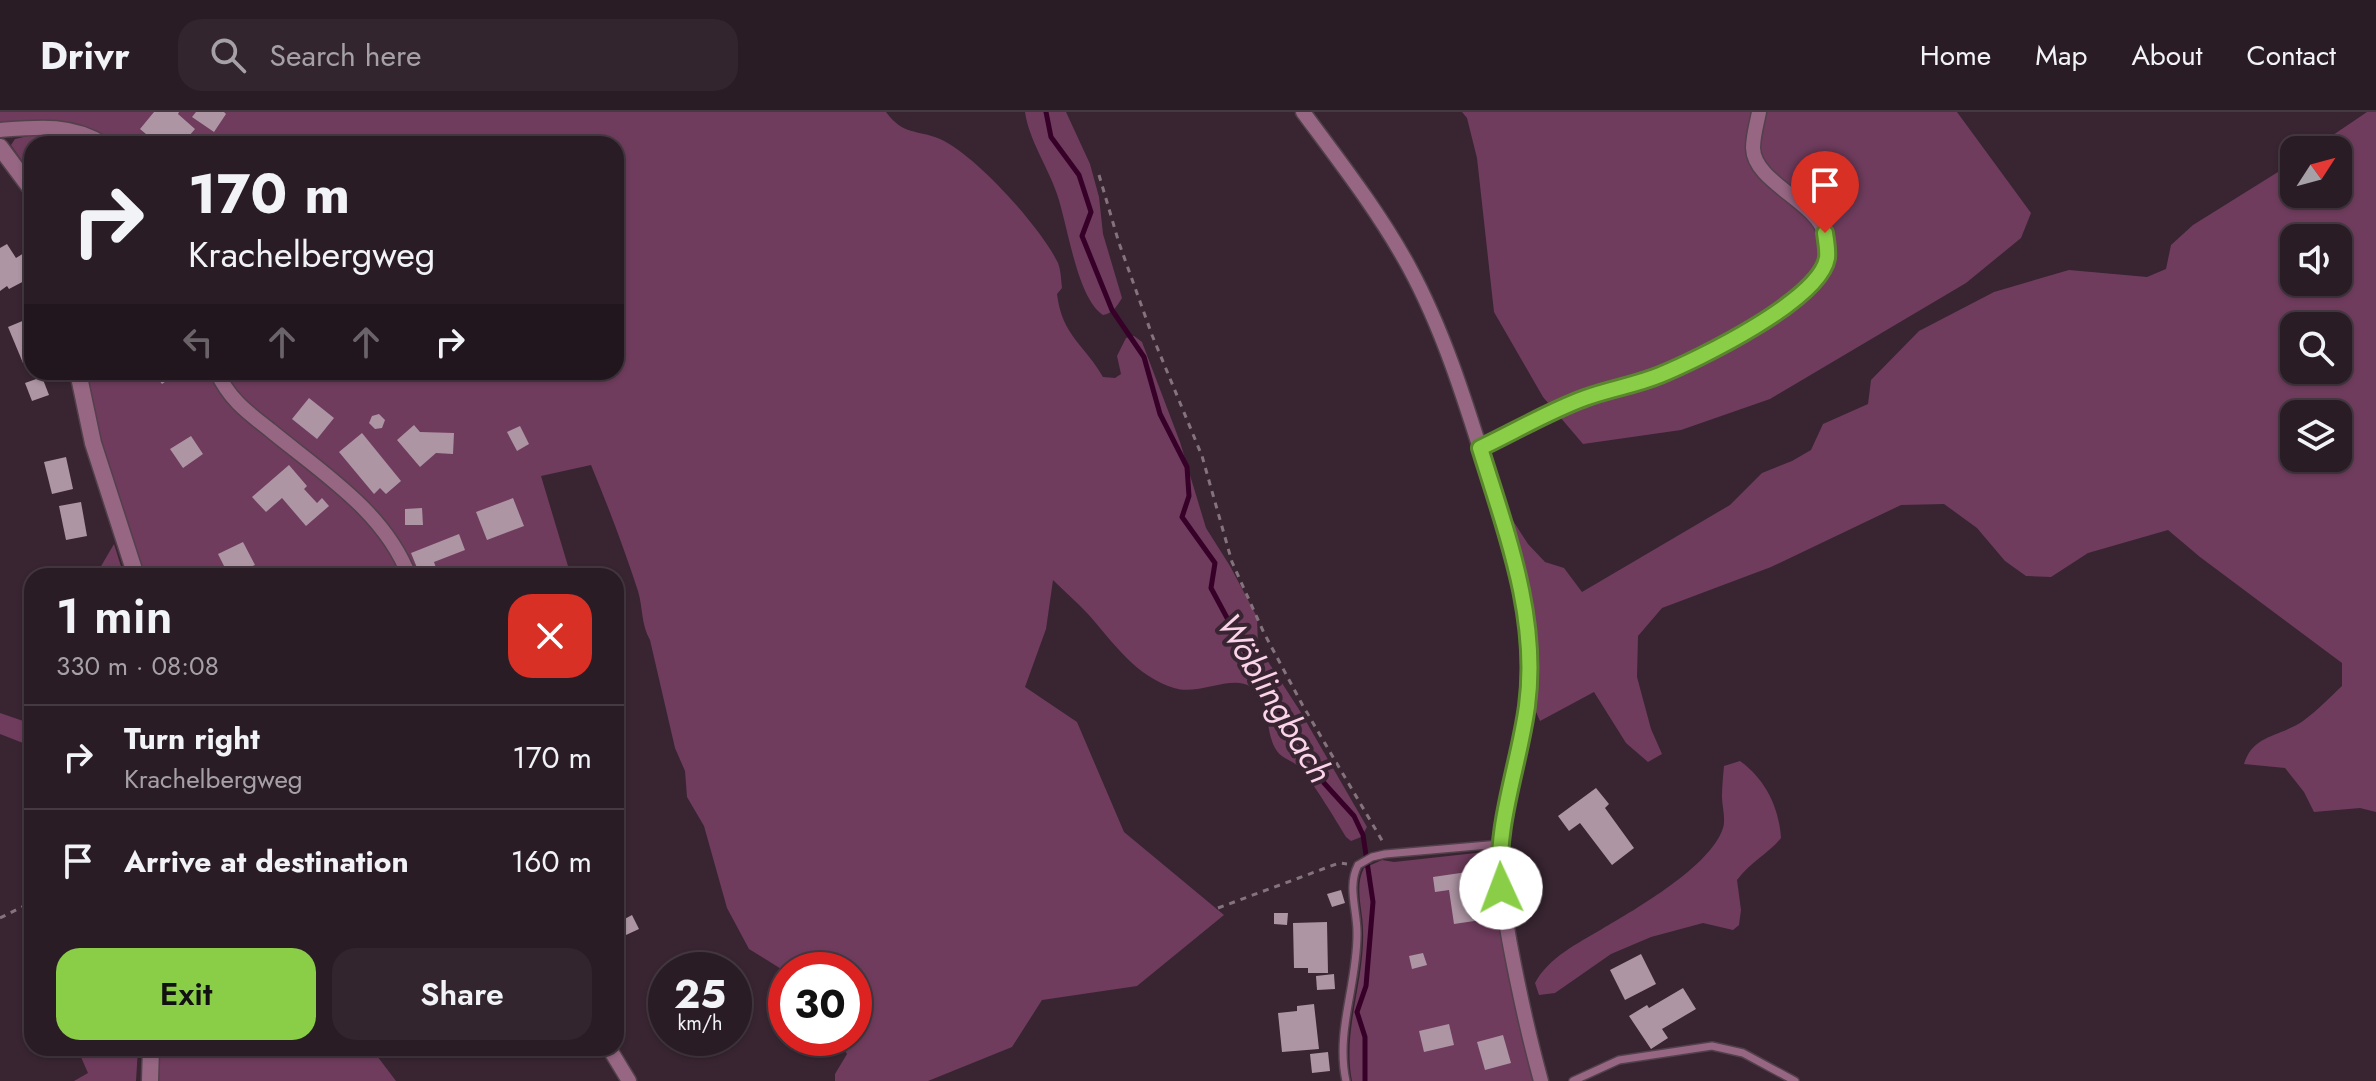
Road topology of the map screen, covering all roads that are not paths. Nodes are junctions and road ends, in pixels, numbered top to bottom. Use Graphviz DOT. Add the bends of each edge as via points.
graph roads {
  1 [pos="1303,112"];
  2 [pos="1759,112"];
  3 [pos="0,130"];
  4 [pos="85,136"];
  5 [pos="0,147"];
  6 [pos="24,179"];
  7 [pos="80,380"];
  8 [pos="221,380"];
  9 [pos="1480,448"];
  10 [pos="133,568"];
  11 [pos="406,568"];
  12 [pos="1500,844"];
  13 [pos="151,1056"];
  14 [pos="614,1056"];
  15 [pos="150,1081"];
  16 [pos="629,1081"];
  17 [pos="1346,1081"];
  18 [pos="1541,1081"];
  19 [pos="1573,1081"];
  20 [pos="1795,1081"];
  1 -- 9 [label="street" via="1410,268"];
  2 -- 9 [label="street" via="1753,151 1763,171 1815,216 1825,233 1827,259 1817,279 1760,323 1692,361 1582,399"];
  3 -- 4 [label="street" via="41,126"];
  5 -- 6 [label="street"];
  7 -- 10 [label="street" via="93,443"];
  8 -- 11 [label="street" via="244,411 370,515"];
  9 -- 12 [label="street" via="1514,559 1529,632 1527,705"];
  12 -- 17 [label="lane" via="1385,854 1358,865 1352,885 1357,931 1343,1037"];
  12 -- 18 [label="street" via="1503,906"];
  13 -- 15 [label="street"];
  14 -- 16 [label="street"];
  19 -- 20 [label="lane" via="1619,1060 1712,1046 1743,1053"];
}
